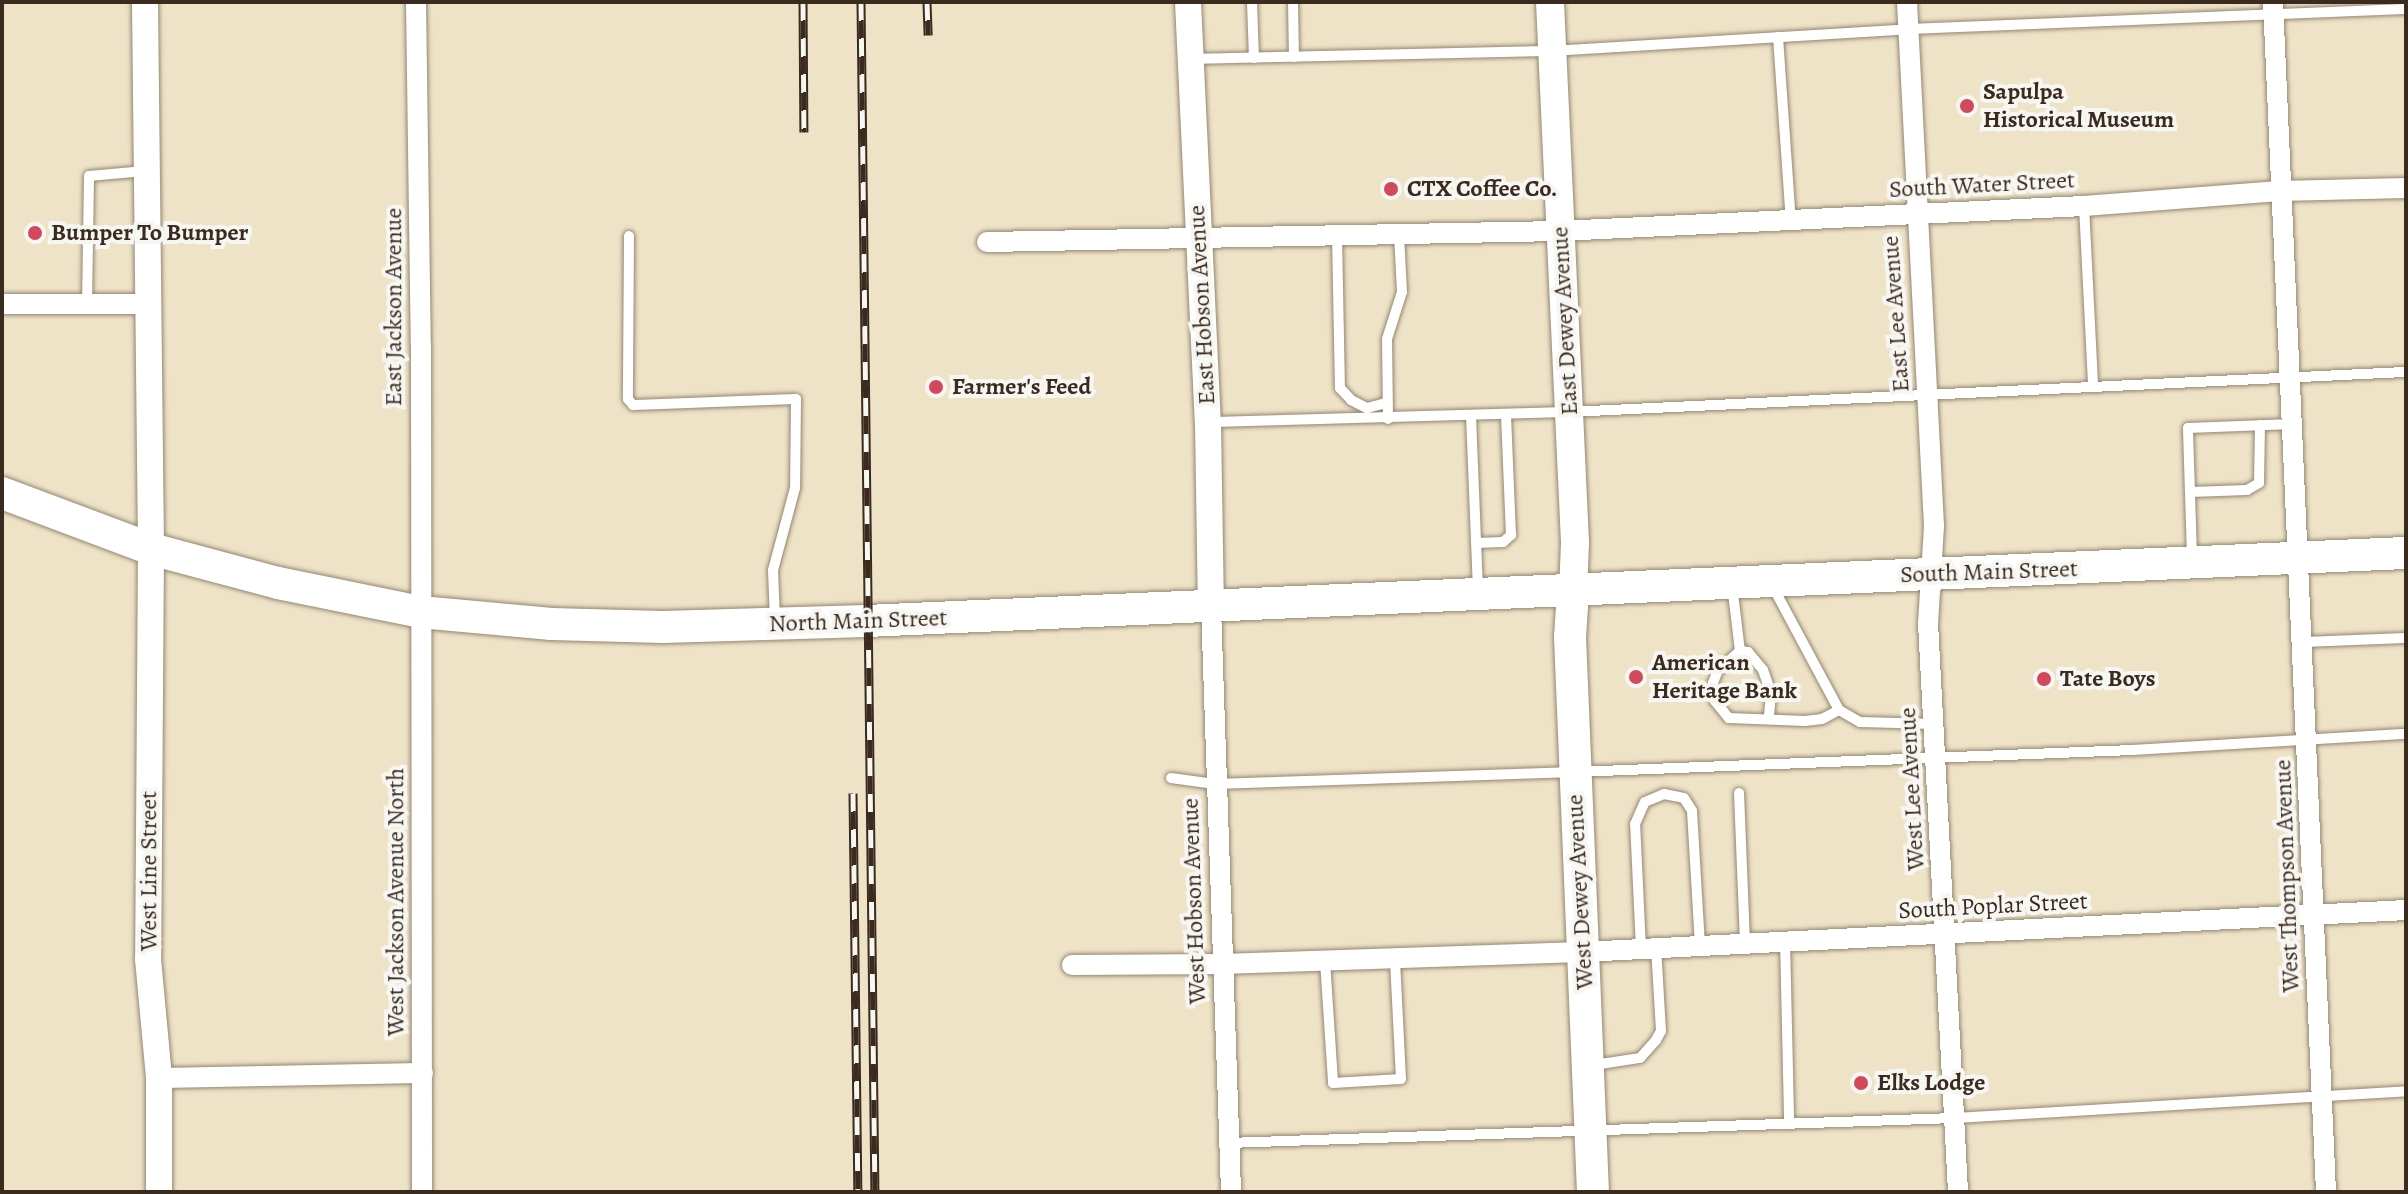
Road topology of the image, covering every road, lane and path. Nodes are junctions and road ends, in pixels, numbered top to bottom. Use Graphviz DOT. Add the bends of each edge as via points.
graph roads {
  1 [pos="145,2"];
  2 [pos="416,2"];
  3 [pos="1188,2"];
  4 [pos="1252,2"];
  5 [pos="1293,2"];
  6 [pos="1550,2"];
  7 [pos="1907,2"];
  8 [pos="2274,8"];
  9 [pos="2406,9"];
  10 [pos="1908,29"];
  11 [pos="1778,37"];
  12 [pos="1552,51"];
  13 [pos="1294,57"];
  14 [pos="1254,58"];
  15 [pos="1191,59"];
  16 [pos="147,171"];
  17 [pos="2406,188"];
  18 [pos="2279,191"];
  19 [pos="2084,206"];
  20 [pos="1916,214"];
  21 [pos="1791,221"];
  22 [pos="1560,231"];
  23 [pos="1399,234"];
  24 [pos="1337,235"];
  25 [pos="629,236"];
  26 [pos="1199,240"];
  27 [pos="987,242"];
  28 [pos="2,304"];
  29 [pos="148,304"];
  30 [pos="87,305"];
  31 [pos="2406,372"];
  32 [pos="2290,377"];
  33 [pos="2093,385"];
  34 [pos="1928,393"];
  35 [pos="1386,403"];
  36 [pos="1569,412"];
  37 [pos="1506,415"];
  38 [pos="1471,416"];
  39 [pos="1388,419"];
  40 [pos="1208,422"];
  41 [pos="2292,424"];
  42 [pos="2260,425"];
  43 [pos="2190,492"];
  44 [pos="2,493"];
  45 [pos="1476,543"];
  46 [pos="151,549"];
  47 [pos="2406,553"];
  48 [pos="2298,558"];
  49 [pos="2192,563"];
  50 [pos="1931,575"];
  51 [pos="1770,581"];
  52 [pos="1732,583"];
  53 [pos="1573,592"];
  54 [pos="1478,596"];
  55 [pos="1211,607"];
  56 [pos="420,612"];
  57 [pos="775,625"];
  58 [pos="2406,638"];
  59 [pos="2303,642"];
  60 [pos="1740,651"];
  61 [pos="1839,710"];
  62 [pos="1769,717"];
  63 [pos="1935,724"];
  64 [pos="2406,734"];
  65 [pos="2308,737"];
  66 [pos="1938,757"];
  67 [pos="1575,772"];
  68 [pos="1171,778"];
  69 [pos="1215,784"];
  70 [pos="1739,793"];
  71 [pos="2406,910"];
  72 [pos="2313,914"];
  73 [pos="1946,935"];
  74 [pos="1785,940"];
  75 [pos="1745,941"];
  76 [pos="1700,945"];
  77 [pos="1649,949"];
  78 [pos="1583,952"];
  79 [pos="1395,959"];
  80 [pos="1325,961"];
  81 [pos="1222,964"];
  82 [pos="1072,965"];
  83 [pos="1588,1065"];
  84 [pos="423,1073"];
  85 [pos="159,1078"];
  86 [pos="2406,1091"];
  87 [pos="2323,1093"];
  88 [pos="1956,1118"];
  89 [pos="1789,1123"];
  90 [pos="1591,1129"];
  91 [pos="1228,1143"];
  92 [pos="159,1192"];
  93 [pos="422,1192"];
  94 [pos="1231,1192"];
  95 [pos="1593,1192"];
  96 [pos="1958,1192"];
  97 [pos="2326,1192"];
  1 -- 16 [label="street, West Line Street"];
  2 -- 56 [label="street, East Jackson Avenue"];
  3 -- 15 [label="street, East Hobson Avenue"];
  4 -- 14 [label="lane"];
  5 -- 13 [label="lane"];
  6 -- 12 [label="main road, East Dewey Avenue"];
  7 -- 10 [label="street, East Lee Avenue"];
  8 -- 9 [label="lane"];
  8 -- 10 [label="lane"];
  8 -- 18 [label="street, West Thompson Avenue"];
  10 -- 11 [label="lane"];
  10 -- 20 [label="street, East Lee Avenue"];
  11 -- 12 [label="lane"];
  11 -- 21 [label="lane"];
  12 -- 13 [label="lane"];
  12 -- 22 [label="main road, East Dewey Avenue"];
  13 -- 14 [label="lane"];
  14 -- 15 [label="lane"];
  15 -- 26 [label="street, East Hobson Avenue"];
  16 -- 29 [label="street, West Line Street"];
  16 -- 30 [label="lane" via="89,176"];
  17 -- 18 [label="street, South Water Street"];
  18 -- 19 [label="street, South Water Street"];
  18 -- 32 [label="street, West Thompson Avenue"];
  19 -- 20 [label="street, South Water Street"];
  19 -- 33 [label="lane"];
  20 -- 21 [label="street, South Water Street"];
  20 -- 34 [label="street, East Lee Avenue"];
  21 -- 22 [label="street, South Water Street"];
  22 -- 23 [label="street, South Water Street"];
  22 -- 36 [label="main road, East Dewey Avenue"];
  23 -- 24 [label="street, South Water Street"];
  23 -- 35 [label="lane" via="1402,292 1387,339"];
  24 -- 26 [label="street, South Water Street"];
  24 -- 35 [label="lane" via="1340,388 1367,408"];
  25 -- 57 [label="lane" via="628,399 633,405 796,399 795,488 773,570"];
  26 -- 27 [label="street, South Water Street"];
  26 -- 40 [label="street, East Hobson Avenue"];
  28 -- 30 [label="street"];
  29 -- 30 [label="street"];
  29 -- 46 [label="street, West Line Street"];
  31 -- 32 [label="lane"];
  32 -- 33 [label="lane"];
  32 -- 41 [label="street, West Thompson Avenue"];
  33 -- 34 [label="lane"];
  34 -- 36 [label="lane"];
  34 -- 50 [label="street, East Lee Avenue"];
  35 -- 39 [label="lane"];
  36 -- 37 [label="lane"];
  36 -- 53 [label="main road, East Dewey Avenue"];
  37 -- 38 [label="lane"];
  37 -- 45 [label="lane" via="1511,535 1503,542"];
  38 -- 39 [label="lane"];
  38 -- 45 [label="lane"];
  39 -- 40 [label="lane"];
  40 -- 55 [label="street, East Hobson Avenue"];
  41 -- 42 [label="lane"];
  41 -- 48 [label="street, West Thompson Avenue"];
  42 -- 43 [label="lane" via="2259,483 2247,490"];
  42 -- 43 [label="lane" via="2188,428"];
  43 -- 49 [label="lane"];
  44 -- 46 [label="main road, North Main Street"];
  45 -- 54 [label="lane"];
  46 -- 56 [label="main road, North Main Street" via="278,583"];
  46 -- 85 [label="street, West Line Street" via="148,959"];
  47 -- 48 [label="main road, South Main Street"];
  48 -- 49 [label="main road, South Main Street"];
  48 -- 59 [label="street, West Thompson Avenue"];
  49 -- 50 [label="main road, South Main Street"];
  50 -- 51 [label="main road, South Main Street"];
  50 -- 63 [label="street, West Lee Avenue" via="1928,613"];
  51 -- 52 [label="main road, South Main Street"];
  51 -- 61 [label="lane"];
  52 -- 53 [label="main road, South Main Street"];
  52 -- 60 [label="lane"];
  53 -- 54 [label="main road, North Main Street"];
  53 -- 67 [label="main road, West Dewey Avenue"];
  54 -- 55 [label="main road, North Main Street"];
  55 -- 57 [label="main road, North Main Street"];
  55 -- 69 [label="street, West Hobson Avenue"];
  56 -- 57 [label="main road, North Main Street" via="551,624"];
  56 -- 84 [label="street, West Jackson Avenue North"];
  58 -- 59 [label="lane"];
  59 -- 65 [label="street, West Thompson Avenue"];
  60 -- 62 [label="lane" via="1748,652 1763,670 1771,693"];
  60 -- 62 [label="lane" via="1718,670 1715,701 1729,718"];
  61 -- 62 [label="lane" via="1805,721"];
  61 -- 63 [label="lane" via="1860,722"];
  63 -- 66 [label="street, West Lee Avenue"];
  64 -- 65 [label="lane"];
  65 -- 66 [label="lane"];
  65 -- 72 [label="street, West Thompson Avenue"];
  66 -- 67 [label="lane"];
  66 -- 73 [label="street, West Lee Avenue"];
  67 -- 69 [label="lane"];
  67 -- 78 [label="main road, West Dewey Avenue"];
  68 -- 69 [label="lane"];
  69 -- 81 [label="street, West Hobson Avenue"];
  70 -- 75 [label="lane"];
  71 -- 72 [label="street, South Poplar Street"];
  72 -- 73 [label="street, South Poplar Street"];
  72 -- 87 [label="street, West Thompson Avenue"];
  73 -- 74 [label="street, South Poplar Street"];
  73 -- 88 [label="street, West Lee Avenue"];
  74 -- 75 [label="street, South Poplar Street"];
  74 -- 89 [label="lane"];
  75 -- 76 [label="street, South Poplar Street"];
  76 -- 77 [label="street, South Poplar Street"];
  76 -- 77 [label="lane" via="1692,811 1684,798 1664,794 1645,802 1635,824"];
  77 -- 78 [label="street, South Poplar Street"];
  77 -- 83 [label="lane" via="1661,1031 1640,1058"];
  78 -- 79 [label="street, South Poplar Street"];
  78 -- 83 [label="main road, West Dewey Avenue"];
  79 -- 80 [label="street, South Poplar Street"];
  79 -- 80 [label="lane" via="1401,1079 1333,1083"];
  80 -- 81 [label="street, South Poplar Street"];
  81 -- 82 [label="street, South Poplar Street"];
  81 -- 91 [label="street, West Hobson Avenue"];
  83 -- 90 [label="main road, West Dewey Avenue"];
  84 -- 85 [label="street"];
  84 -- 93 [label="street, West Jackson Avenue North"];
  85 -- 92 [label="street, West Line Street"];
  86 -- 87 [label="lane"];
  87 -- 88 [label="lane"];
  87 -- 97 [label="street, West Thompson Avenue"];
  88 -- 89 [label="lane"];
  88 -- 96 [label="street, West Lee Avenue"];
  89 -- 90 [label="lane"];
  90 -- 91 [label="lane"];
  90 -- 95 [label="main road, West Dewey Avenue"];
  91 -- 94 [label="street, West Hobson Avenue"];
}
